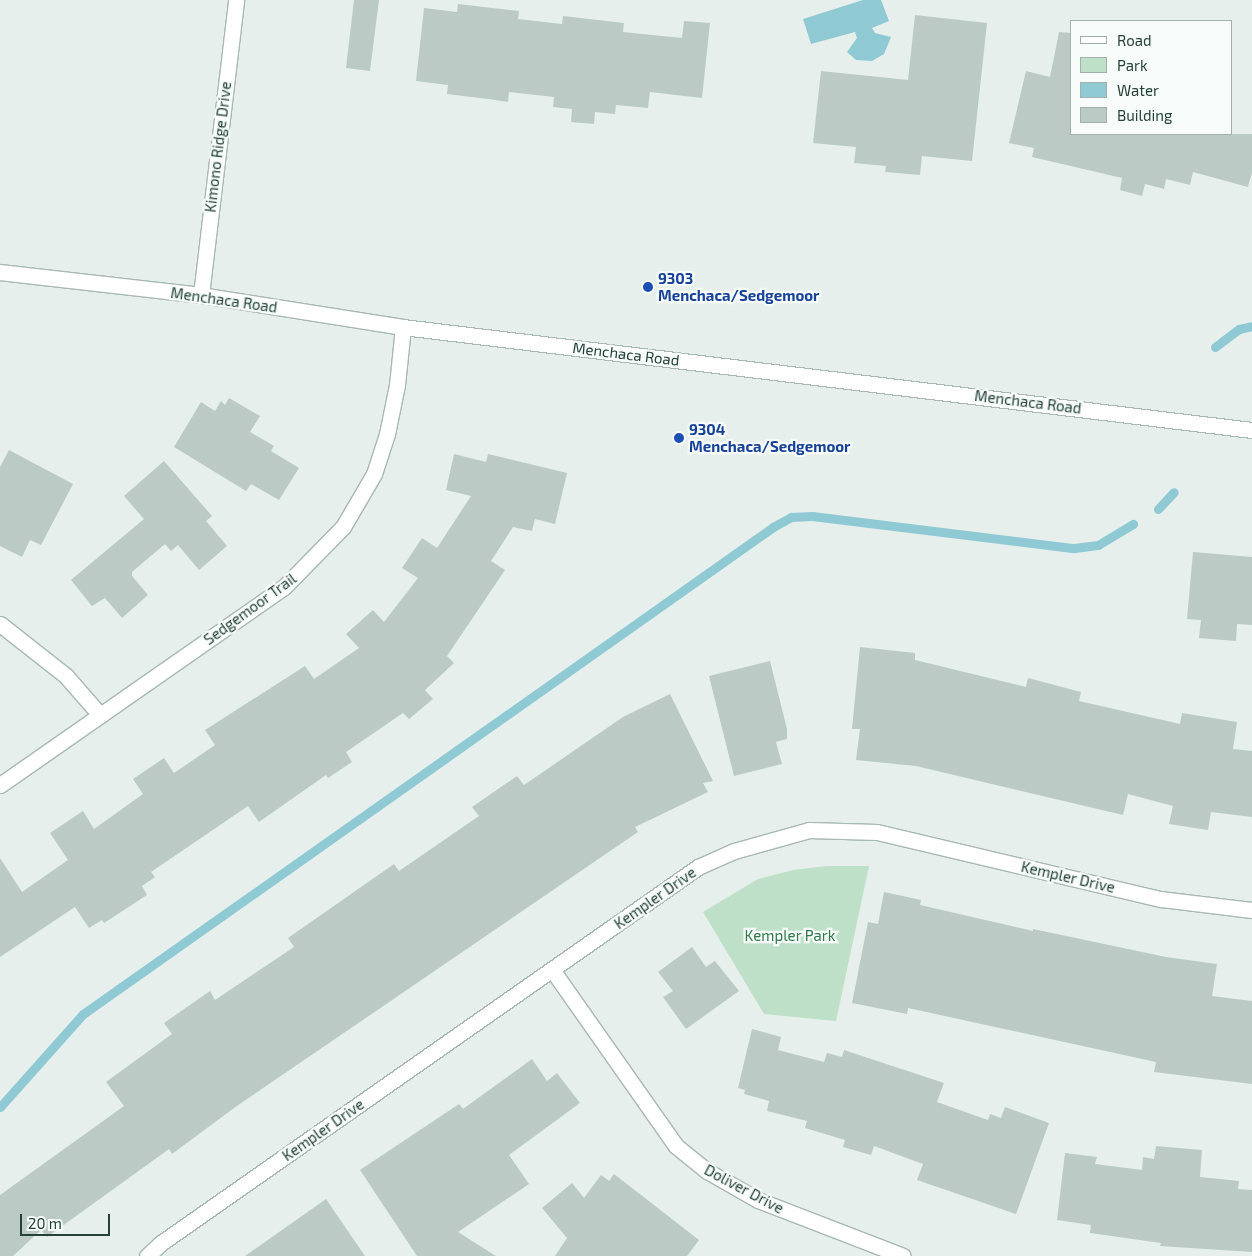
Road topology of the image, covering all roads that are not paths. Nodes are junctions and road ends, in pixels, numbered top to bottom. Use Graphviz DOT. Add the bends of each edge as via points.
graph roads {
  1 [pos="236,0"];
  2 [pos="0,272"];
  3 [pos="201,295"];
  4 [pos="403,328"];
  5 [pos="1252,430"];
  6 [pos="0,624"];
  7 [pos="100,715"];
  8 [pos="0,785"];
  9 [pos="1252,910"];
  10 [pos="553,971"];
  11 [pos="147,1256"];
  12 [pos="903,1256"];
  1 -- 3 [label="street, Kimono Ridge Drive"];
  2 -- 3 [label="street, Menchaca Road"];
  3 -- 4 [label="street, Menchaca Road"];
  4 -- 5 [label="street, Menchaca Road"];
  4 -- 7 [label="street, Sedgemoor Trail" via="397,385 387,434 374,474 343,528 284,588"];
  6 -- 7 [label="street" via="58,670"];
  7 -- 8 [label="street, Sedgemoor Trail"];
  9 -- 10 [label="street, Kempler Drive" via="1161,899 877,832 809,830 734,851 698,867"];
  10 -- 11 [label="street, Kempler Drive" via="161,1243"];
  10 -- 12 [label="street, Doliver Drive" via="676,1146 707,1171 758,1200"];
}
